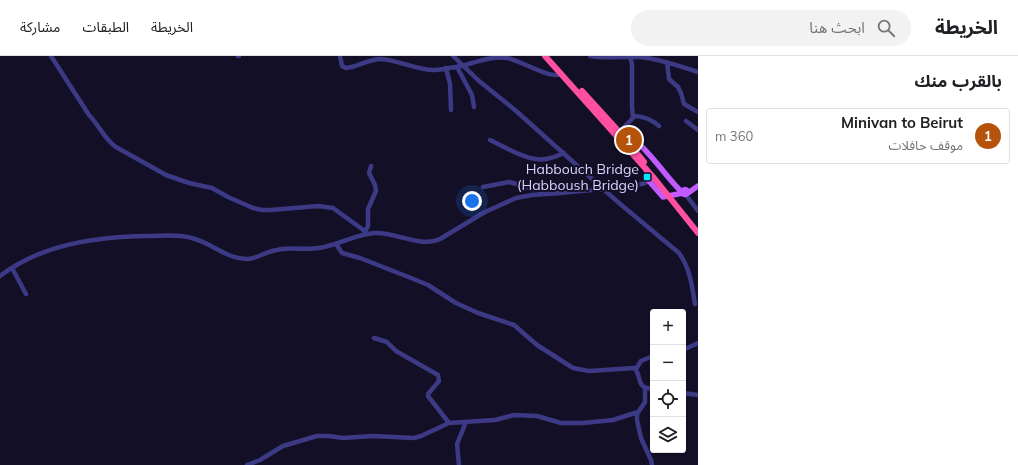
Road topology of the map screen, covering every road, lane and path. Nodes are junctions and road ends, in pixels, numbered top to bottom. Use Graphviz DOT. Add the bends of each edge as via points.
graph roads {
  1 [pos="51,56"];
  2 [pos="340,56"];
  3 [pos="453,56"];
  4 [pos="545,56"];
  5 [pos="550,56"];
  6 [pos="590,56"];
  7 [pos="630,57"];
  8 [pos="667,62"];
  9 [pos="463,65"];
  10 [pos="457,67"];
  11 [pos="446,68"];
  12 [pos="698,72"];
  13 [pos="561,74"];
  14 [pos="474,107"];
  15 [pos="452,110"];
  16 [pos="698,112"];
  17 [pos="633,116"];
  18 [pos="686,121"];
  19 [pos="659,126"];
  20 [pos="698,130"];
  21 [pos="621,134"];
  22 [pos="490,140"];
  23 [pos="564,153"];
  24 [pos="371,166"];
  25 [pos="651,180"];
  26 [pos="698,186"];
  27 [pos="483,187"];
  28 [pos="604,189"];
  29 [pos="684,193"];
  30 [pos="544,194"];
  31 [pos="698,211"];
  32 [pos="698,228"];
  33 [pos="366,233"];
  34 [pos="698,233"];
  35 [pos="336,244"];
  36 [pos="12,268"];
  37 [pos="0,276"];
  38 [pos="26,294"];
  39 [pos="695,304"];
  40 [pos="374,338"];
  41 [pos="698,343"];
  42 [pos="686,349"];
  43 [pos="650,357"];
  44 [pos="636,369"];
  45 [pos="645,388"];
  46 [pos="650,389"];
  47 [pos="686,393"];
  48 [pos="698,395"];
  49 [pos="638,412"];
  50 [pos="466,422"];
  51 [pos="450,423"];
  52 [pos="247,465"];
  53 [pos="459,465"];
  54 [pos="652,465"];
  1 -- 33 [label="street" via="89,115 112,145 166,176 212,188 234,200 262,210 318,206 333,208"];
  2 -- 11 [label="street" via="342,66 346,68 381,59 427,70"];
  3 -- 9 [label="street"];
  4 -- 13 [label="highway"];
  5 -- 21 [label="highway"];
  6 -- 7 [label="street"];
  7 -- 8 [label="street"];
  7 -- 17 [label="street"];
  8 -- 12 [label="street"];
  8 -- 16 [label="street" via="668,79 678,87 684,104"];
  9 -- 10 [label="street"];
  9 -- 13 [label="street" via="500,57 554,76"];
  9 -- 23 [label="street"];
  10 -- 11 [label="street"];
  10 -- 14 [label="street" via="472,95"];
  11 -- 15 [label="street"];
  13 -- 25 [label="highway" via="646,169"];
  17 -- 19 [label="street" via="650,118"];
  17 -- 21 [label="street"];
  18 -- 20 [label="street"];
  21 -- 29 [label="main road" via="635,140"];
  21 -- 32 [label="highway"];
  22 -- 23 [label="street" via="536,159 551,158"];
  23 -- 28 [label="street"];
  24 -- 33 [label="street" via="369,173 376,191 368,209"];
  25 -- 28 [label="street" via="634,186"];
  25 -- 29 [label="main road" via="663,196"];
  25 -- 34 [label="highway"];
  26 -- 29 [label="main road"];
  27 -- 30 [label="street" via="508,182"];
  28 -- 30 [label="street"];
  28 -- 39 [label="street" via="684,260 689,271"];
  29 -- 31 [label="street"];
  30 -- 33 [label="street" via="510,200 432,242"];
  33 -- 35 [label="street"];
  35 -- 36 [label="street" via="315,249 276,250 246,259 229,255 203,241 184,236 127,237 64,245 29,258"];
  35 -- 44 [label="street" via="342,253 428,285 456,303 514,325 537,345 573,368 589,371 631,367"];
  36 -- 37 [label="street"];
  36 -- 38 [label="street"];
  40 -- 51 [label="street" via="387,342 399,354 438,375 439,381 428,396"];
  41 -- 42 [label="street"];
  43 -- 44 [label="street" via="641,361"];
  44 -- 45 [label="street" via="640,383"];
  45 -- 46 [label="street"];
  45 -- 49 [label="street" via="645,402"];
  47 -- 48 [label="street"];
  49 -- 50 [label="street" via="613,420 583,423 561,423 537,416 514,415 496,420"];
  49 -- 54 [label="street" via="636,416 639,431"];
  50 -- 51 [label="street"];
  50 -- 53 [label="street" via="457,444"];
  51 -- 52 [label="street" via="414,438 317,436 283,446"];
}
